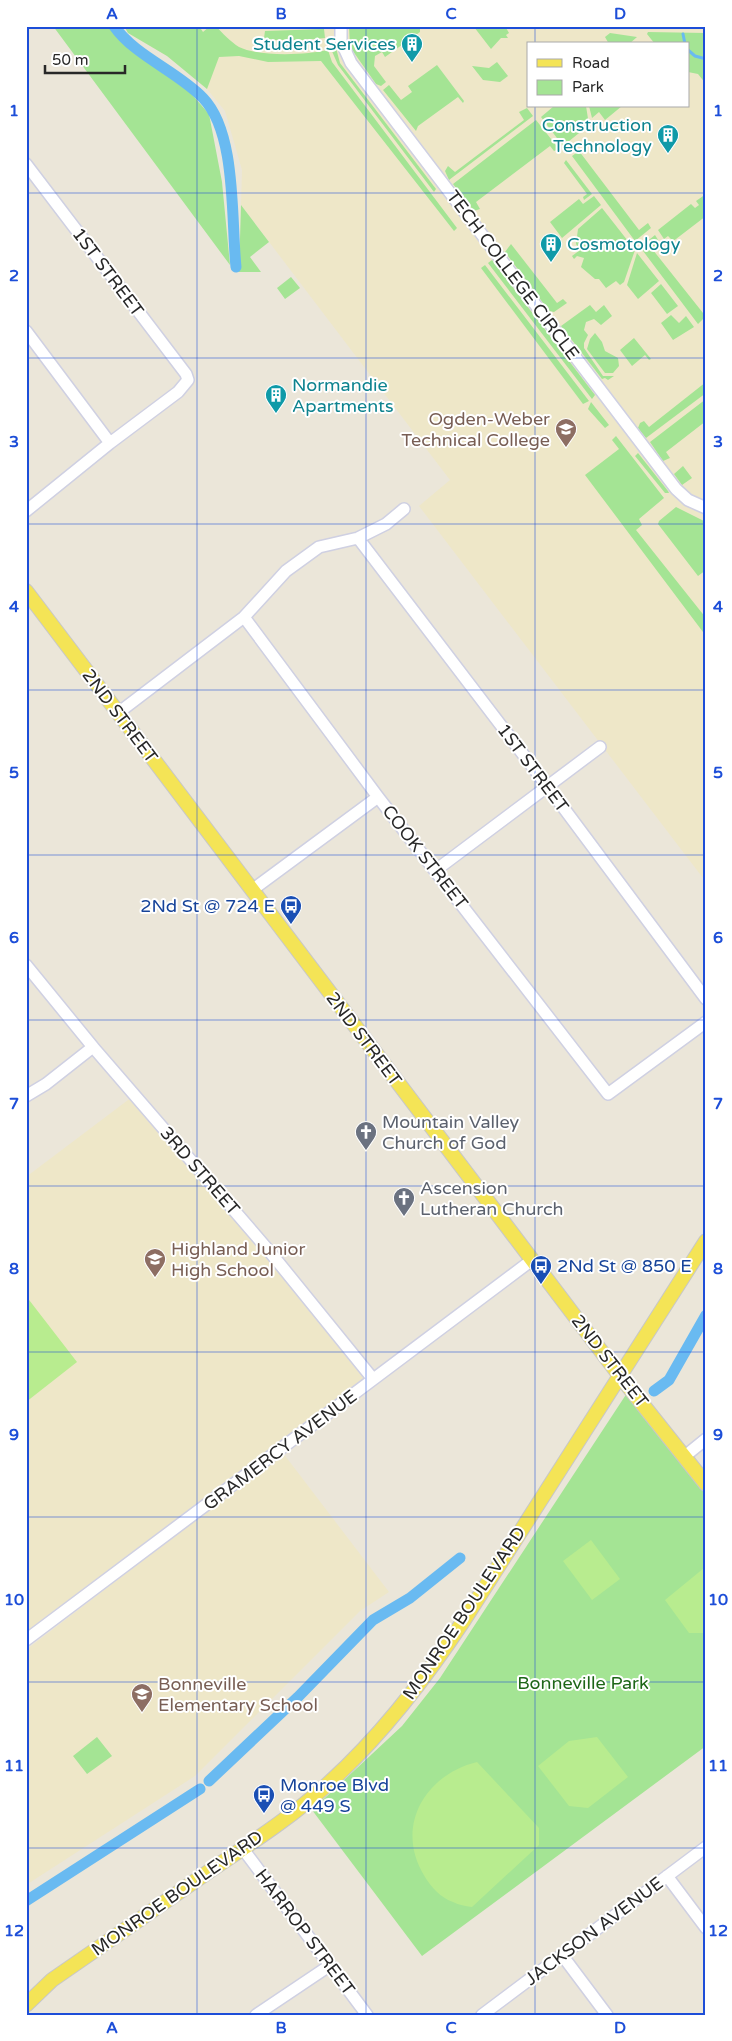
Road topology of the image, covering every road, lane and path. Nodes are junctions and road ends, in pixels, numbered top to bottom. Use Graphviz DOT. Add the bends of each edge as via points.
graph roads {
  1 [pos="341,26"];
  2 [pos="26,164"];
  3 [pos="26,331"];
  4 [pos="110,443"];
  5 [pos="706,508"];
  6 [pos="404,509"];
  7 [pos="26,511"];
  8 [pos="358,538"];
  9 [pos="26,591"];
  10 [pos="244,617"];
  11 [pos="118,713"];
  12 [pos="600,747"];
  13 [pos="548,788"];
  14 [pos="378,798"];
  15 [pos="436,870"];
  16 [pos="252,890"];
  17 [pos="26,965"];
  18 [pos="706,999"];
  19 [pos="706,1022"];
  20 [pos="93,1047"];
  21 [pos="26,1096"];
  22 [pos="706,1242"];
  23 [pos="532,1260"];
  24 [pos="620,1376"];
  25 [pos="373,1379"];
  26 [pos="706,1439"];
  27 [pos="685,1456"];
  28 [pos="706,1484"];
  29 [pos="26,1640"];
  30 [pos="706,1847"];
  31 [pos="243,1849"];
  32 [pos="666,1876"];
  33 [pos="706,1928"];
  34 [pos="562,1955"];
  35 [pos="329,1966"];
  36 [pos="26,2005"];
  37 [pos="256,2015"];
  38 [pos="367,2015"];
  39 [pos="482,2015"];
  40 [pos="606,2015"];
  1 -- 5 [label="street, TECH COLLEGE CIRCLE" via="341,41 351,63 676,489 688,500"];
  2 -- 4 [label="street, 1ST STREET" via="188,380 178,392"];
  3 -- 4 [label="street"];
  4 -- 7 [label="street"];
  6 -- 8 [label="street" via="386,524"];
  8 -- 10 [label="street" via="319,547 286,571"];
  8 -- 13 [label="street, 1ST STREET"];
  9 -- 11 [label="main road, 2ND STREET"];
  10 -- 11 [label="street"];
  10 -- 14 [label="street, COOK STREET"];
  11 -- 16 [label="main road, 2ND STREET"];
  12 -- 13 [label="street"];
  13 -- 15 [label="street"];
  13 -- 18 [label="street, 1ST STREET"];
  14 -- 15 [label="street, COOK STREET"];
  14 -- 16 [label="street"];
  15 -- 19 [label="street, COOK STREET" via="608,1094"];
  16 -- 23 [label="main road, 2ND STREET"];
  17 -- 20 [label="street, 3RD STREET"];
  20 -- 21 [label="street"];
  20 -- 25 [label="street, 3RD STREET" via="270,1252"];
  22 -- 24 [label="main road, MONROE BOULEVARD"];
  23 -- 24 [label="main road, 2ND STREET"];
  23 -- 25 [label="street, GRAMERCY AVENUE"];
  24 -- 27 [label="main road, 2ND STREET"];
  24 -- 31 [label="main road, MONROE BOULEVARD" via="420,1683 330,1783"];
  25 -- 29 [label="street, GRAMERCY AVENUE"];
  26 -- 27 [label="street"];
  27 -- 28 [label="main road, 2ND STREET"];
  30 -- 32 [label="street, JACKSON AVENUE"];
  31 -- 35 [label="street, HARROP STREET"];
  31 -- 36 [label="main road, MONROE BOULEVARD" via="52,1980"];
  32 -- 33 [label="street"];
  32 -- 34 [label="street, JACKSON AVENUE"];
  34 -- 39 [label="street, JACKSON AVENUE"];
  34 -- 40 [label="street"];
  35 -- 37 [label="street"];
  35 -- 38 [label="street, HARROP STREET"];
}
